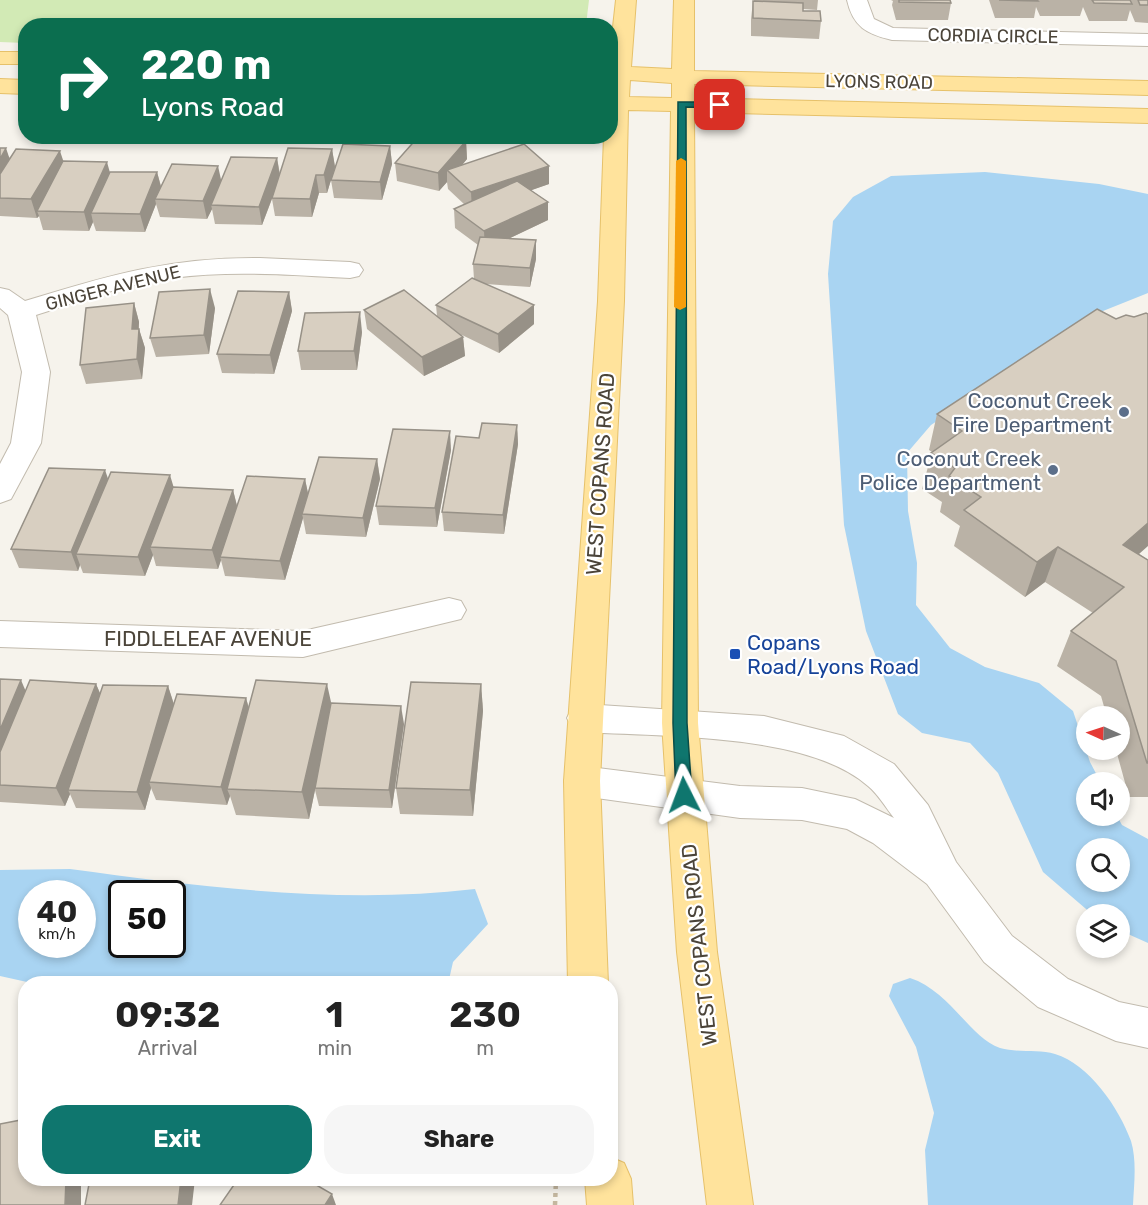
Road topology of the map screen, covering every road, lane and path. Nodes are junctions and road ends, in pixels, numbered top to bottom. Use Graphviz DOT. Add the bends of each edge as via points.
graph roads {
  1 [pos="626,0"];
  2 [pos="684,0"];
  3 [pos="857,0"];
  4 [pos="1148,40"];
  5 [pos="618,52"];
  6 [pos="0,58"];
  7 [pos="18,58"];
  8 [pos="618,72"];
  9 [pos="682,77"];
  10 [pos="0,86"];
  11 [pos="18,87"];
  12 [pos="1148,88"];
  13 [pos="618,103"];
  14 [pos="681,104"];
  15 [pos="1148,116"];
  16 [pos="613,144"];
  17 [pos="350,270"];
  18 [pos="10,304"];
  19 [pos="0,492"];
  20 [pos="449,610"];
  21 [pos="0,634"];
  22 [pos="585,718"];
  23 [pos="680,723"];
  24 [pos="582,781"];
  25 [pos="684,795"];
  26 [pos="942,874"];
  27 [pos="588,976"];
  28 [pos="1148,1028"];
  29 [pos="556,1186"];
  30 [pos="609,1186"];
  31 [pos="555,1205"];
  32 [pos="610,1205"];
  33 [pos="730,1205"];
  1 -- 5 [label="main road, WEST COPANS ROAD"];
  2 -- 9 [label="main road, WEST COPANS ROAD"];
  3 -- 4 [label="street, CORDIA CIRCLE" via="861,19 872,28 892,34"];
  6 -- 7 [label="main road"];
  8 -- 9 [label="main road, LYONS ROAD"];
  9 -- 12 [label="main road, LYONS ROAD"];
  9 -- 14 [label="main road, WEST COPANS ROAD"];
  10 -- 11 [label="main road"];
  13 -- 14 [label="main road, LYONS ROAD"];
  14 -- 15 [label="main road, LYONS ROAD"];
  14 -- 23 [label="main road, WEST COPANS ROAD"];
  16 -- 22 [label="main road, WEST COPANS ROAD" via="610,301"];
  17 -- 18 [label="street, GINGER AVENUE" via="224,266 170,270"];
  18 -- 19 [label="street" via="36,372 26,443"];
  20 -- 21 [label="street, FIDDLELEAF AVENUE" via="303,644"];
  22 -- 23 [label="street"];
  22 -- 24 [label="main road, WEST COPANS ROAD"];
  23 -- 25 [label="main road, WEST COPANS ROAD"];
  23 -- 26 [label="street" via="764,730 831,746 875,771 915,816"];
  24 -- 25 [label="street"];
  24 -- 27 [label="main road, WEST COPANS ROAD"];
  25 -- 26 [label="street" via="802,804 855,815 886,832"];
  25 -- 33 [label="main road, WEST COPANS ROAD" via="697,952"];
  26 -- 28 [label="street" via="998,949 1053,993 1116,1022"];
  29 -- 31 [label="path"];
  30 -- 32 [label="main road"];
}
